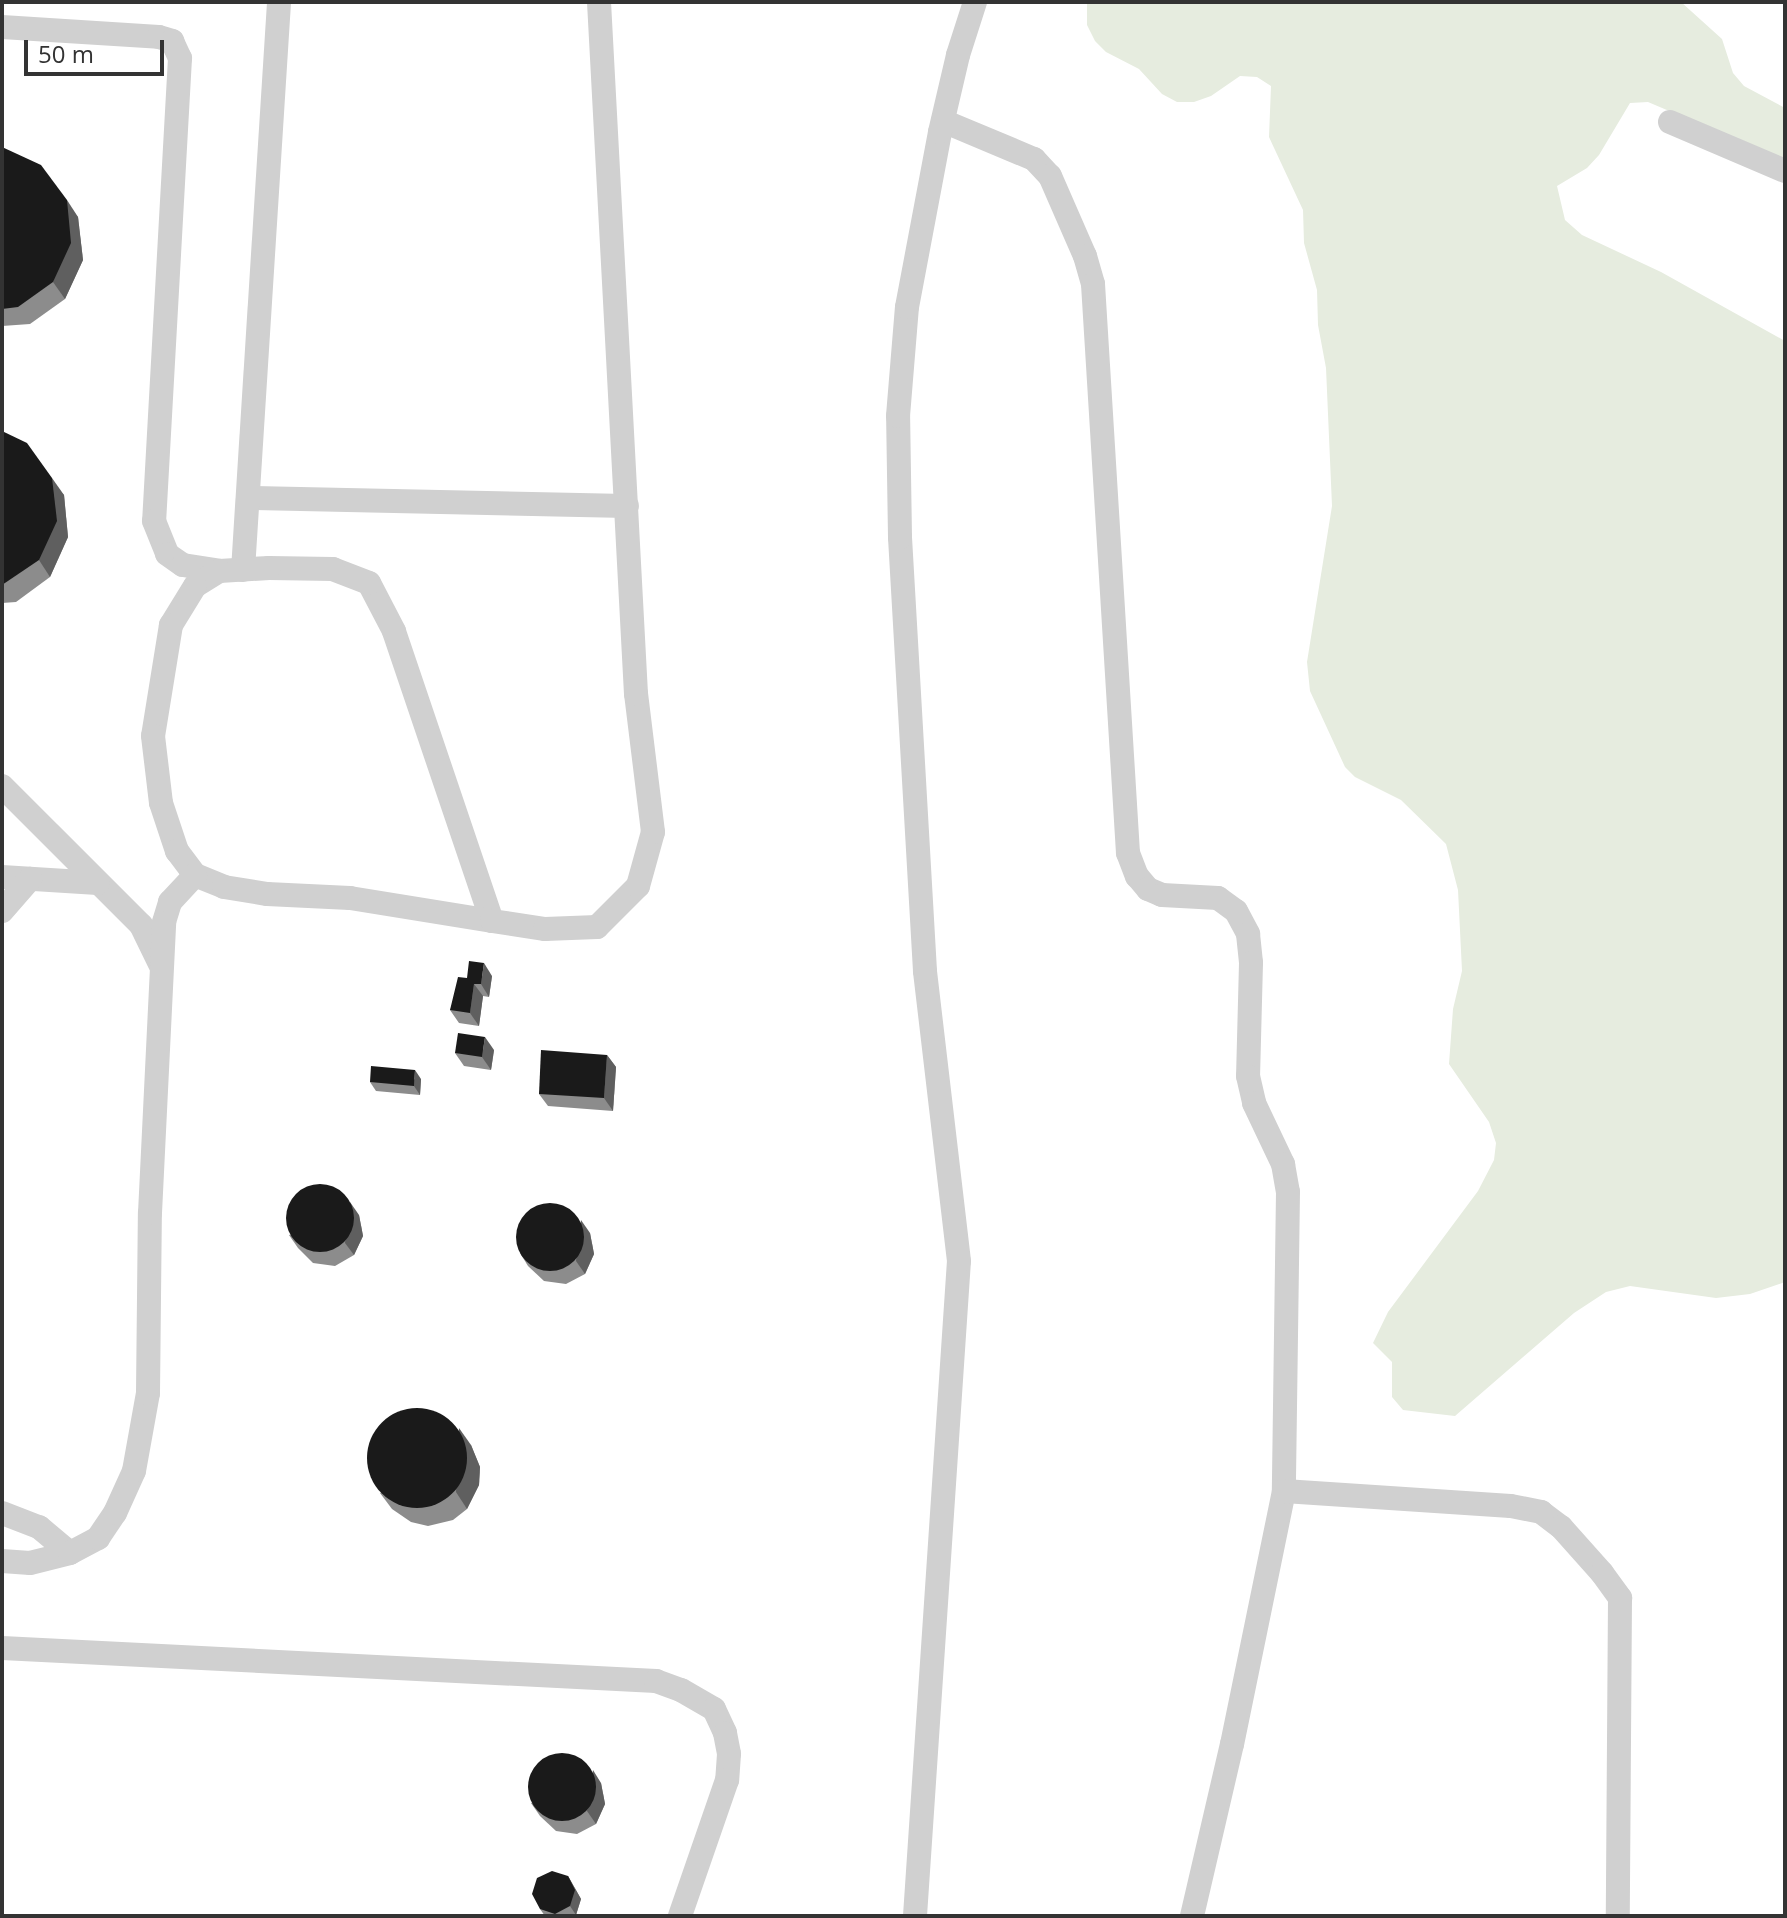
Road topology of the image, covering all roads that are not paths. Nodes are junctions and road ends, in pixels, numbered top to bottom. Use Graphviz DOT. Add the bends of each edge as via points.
graph roads {
  1 [pos="279,2"];
  2 [pos="599,2"];
  3 [pos="975,2"];
  4 [pos="2,27"];
  5 [pos="943,121"];
  6 [pos="1670,122"];
  7 [pos="1785,171"];
  8 [pos="250,498"];
  9 [pos="627,506"];
  10 [pos="231,571"];
  11 [pos="2,786"];
  12 [pos="195,875"];
  13 [pos="2,877"];
  14 [pos="30,879"];
  15 [pos="98,883"];
  16 [pos="2,911"];
  17 [pos="492,921"];
  18 [pos="163,970"];
  19 [pos="1284,1491"];
  20 [pos="2,1513"];
  21 [pos="70,1553"];
  22 [pos="2,1561"];
  23 [pos="2,1648"];
  24 [pos="680,1916"];
  25 [pos="915,1916"];
  26 [pos="1192,1916"];
  27 [pos="1618,1916"];
  1 -- 8 [label="street"];
  2 -- 9 [label="street"];
  3 -- 5 [label="street"];
  4 -- 10 [label="street" via="159,37 172,41 180,58 154,521 167,554 183,565"];
  5 -- 19 [label="street" via="1015,149 1050,176 1093,284 1128,853 1148,889 1162,895 1218,898 1236,911 1248,934 1248,1076 1254,1103 1283,1164 1288,1192"];
  5 -- 25 [label="street" via="907,307 898,416 926,985 959,1261"];
  6 -- 7 [label="street"];
  8 -- 9 [label="street"];
  8 -- 10 [label="street"];
  9 -- 17 [label="street" via="636,694 653,832 638,886 597,927 545,929"];
  10 -- 12 [label="street" via="195,586 171,625 153,736 161,803 177,851"];
  10 -- 17 [label="street" via="333,569 369,583 394,631"];
  11 -- 15 [label="street"];
  12 -- 17 [label="street" via="224,887 267,894 350,898"];
  12 -- 18 [label="street" via="170,902"];
  13 -- 14 [label="street"];
  14 -- 15 [label="street"];
  14 -- 16 [label="street"];
  15 -- 18 [label="street" via="141,925"];
  18 -- 21 [label="street" via="144,1428 134,1471 115,1513 98,1538"];
  19 -- 26 [label="street"];
  19 -- 27 [label="street" via="1541,1512 1602,1573 1620,1598"];
  20 -- 21 [label="street" via="39,1527"];
  21 -- 22 [label="street" via="30,1563"];
  23 -- 24 [label="street" via="656,1681 681,1690 714,1709 729,1754 727,1780"];
}
